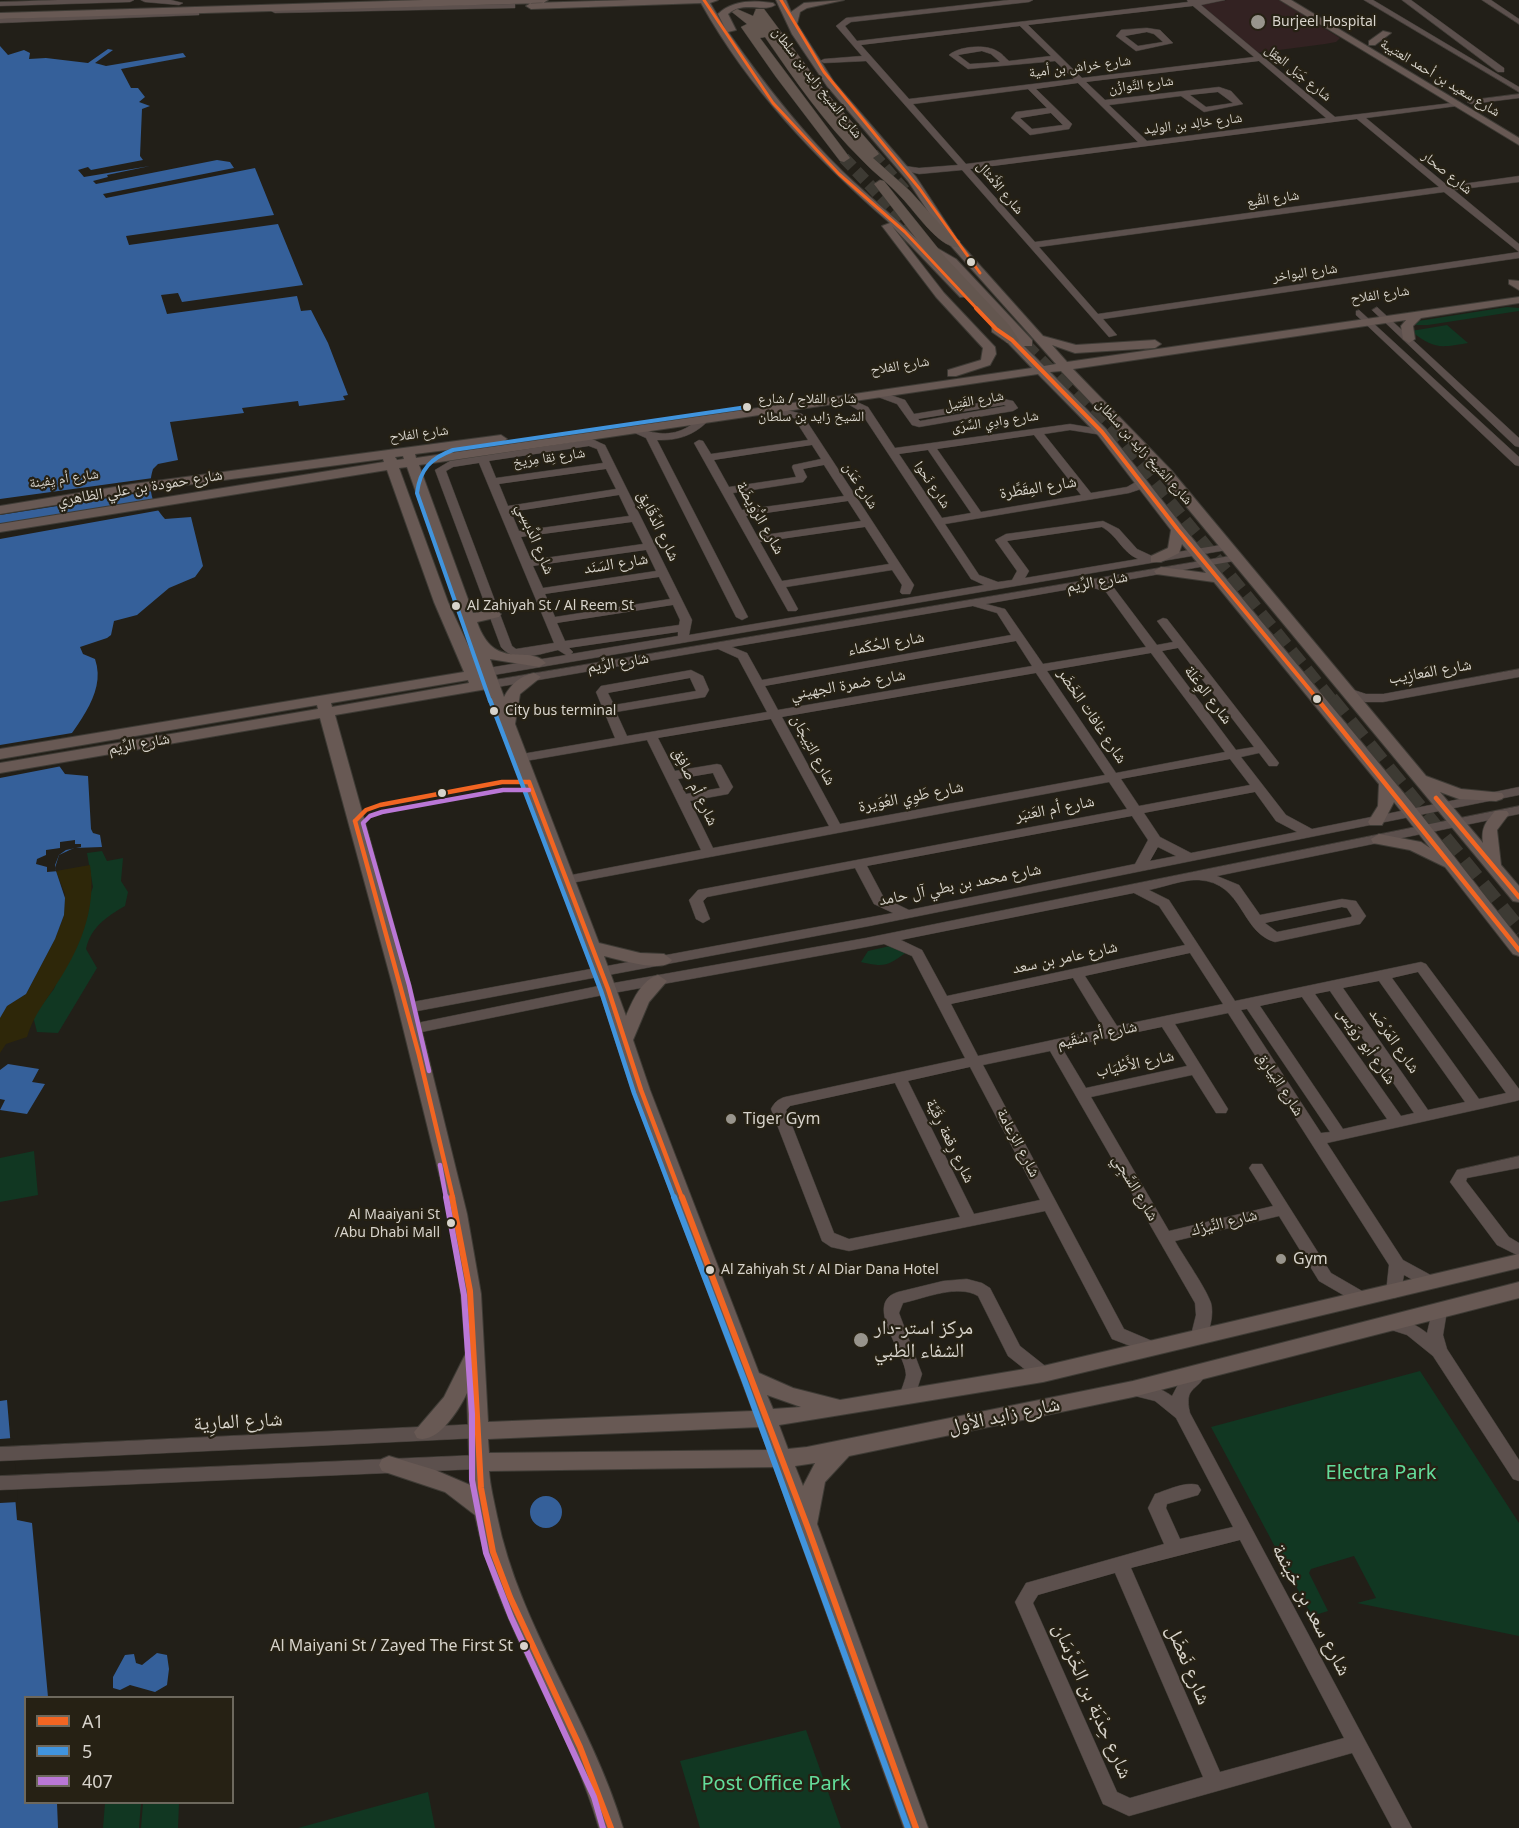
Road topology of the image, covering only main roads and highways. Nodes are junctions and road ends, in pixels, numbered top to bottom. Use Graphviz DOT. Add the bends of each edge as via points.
graph roads {
  1 [pos="266,0"];
  2 [pos="543,0"];
  3 [pos="670,0"];
  4 [pos="708,0"];
  5 [pos="729,0"];
  6 [pos="781,0"];
  7 [pos="786,0"];
  8 [pos="802,0"];
  9 [pos="839,0"];
  10 [pos="1285,0"];
  11 [pos="1299,0"];
  12 [pos="490,1"];
  13 [pos="652,3"];
  14 [pos="302,5"];
  15 [pos="764,5"];
  16 [pos="0,11"];
  17 [pos="50,11"];
  18 [pos="0,19"];
  19 [pos="717,23"];
  20 [pos="795,29"];
  21 [pos="1386,33"];
  22 [pos="1372,43"];
  23 [pos="764,90"];
  24 [pos="1519,131"];
  25 [pos="1519,142"];
  26 [pos="873,154"];
  27 [pos="844,158"];
  28 [pos="838,174"];
  29 [pos="955,244"];
  30 [pos="933,250"];
  31 [pos="1517,286"];
  32 [pos="1519,300"];
  33 [pos="1416,316"];
  34 [pos="1326,328"];
  35 [pos="1381,333"];
  36 [pos="1038,336"];
  37 [pos="1409,339"];
  38 [pos="1012,340"];
  39 [pos="1162,343"];
  40 [pos="1141,356"];
  41 [pos="1048,364"];
  42 [pos="956,378"];
  43 [pos="1082,410"];
  44 [pos="1107,410"];
  45 [pos="409,457"];
  46 [pos="455,457"];
  47 [pos="390,459"];
  48 [pos="284,467"];
  49 [pos="398,481"];
  50 [pos="286,483"];
  51 [pos="133,488"];
  52 [pos="423,492"];
  53 [pos="0,503"];
  54 [pos="0,510"];
  55 [pos="0,528"];
  56 [pos="1178,530"];
  57 [pos="1220,579"];
  58 [pos="441,602"];
  59 [pos="494,614"];
  60 [pos="467,615"];
  61 [pos="477,641"];
  62 [pos="483,679"];
  63 [pos="431,682"];
  64 [pos="324,705"];
  65 [pos="266,721"];
  66 [pos="508,728"];
  67 [pos="177,731"];
  68 [pos="332,732"];
  69 [pos="0,754"];
  70 [pos="0,768"];
  71 [pos="1418,776"];
  72 [pos="1387,783"];
  73 [pos="1496,796"];
  74 [pos="1501,814"];
  75 [pos="1376,822"];
  76 [pos="1379,839"];
  77 [pos="1494,866"];
  78 [pos="1452,867"];
  79 [pos="1519,897"];
  80 [pos="591,947"];
  81 [pos="1519,950"];
  82 [pos="664,960"];
  83 [pos="661,980"];
  84 [pos="625,1039"];
  85 [pos="1519,1261"];
  86 [pos="1519,1290"];
  87 [pos="476,1354"];
  88 [pos="752,1379"];
  89 [pos="848,1407"];
  90 [pos="767,1420"];
  91 [pos="479,1431"];
  92 [pos="424,1432"];
  93 [pos="844,1448"];
  94 [pos="782,1458"];
  95 [pos="479,1462"];
  96 [pos="389,1465"];
  97 [pos="484,1510"];
  98 [pos="808,1528"];
  99 [pos="611,1828"];
  100 [pos="916,1828"];
  1 -- 17 [label="main road"];
  2 -- 12 [label="main road"];
  3 -- 13 [label="main road"];
  4 -- 13 [label="main road"];
  4 -- 19 [label="main road, شارع الشيخ زايد بن سلطان"];
  5 -- 19 [label="main road" via="716,11"];
  6 -- 20 [label="main road, شارع الشيخ زايد بن سلطان"];
  7 -- 8 [label="main road"];
  9 -- 20 [label="main road" via="796,11"];
  10 -- 25 [label="main road, شارع سعيد بن أحمد العتيبة"];
  11 -- 22 [label="main road, شارع سعيد بن أحمد العتيبة"];
  12 -- 14 [label="main road"];
  13 -- 14 [label="main road" via="366,8"];
  13 -- 19 [label="main road" via="692,8"];
  14 -- 17 [label="main road"];
  15 -- 20 [label="main road" via="786,28"];
  15 -- 23 [label="main road" via="737,3 723,14 763,78"];
  15 -- 26 [label="highway, شارع الشيخ زايد بن سلطان" via="821,93"];
  15 -- 29 [label="highway" via="758,18 829,114 873,166"];
  16 -- 17 [label="main road"];
  17 -- 18 [label="main road"];
  19 -- 23 [label="main road, شارع الشيخ زايد بن سلطان"];
  20 -- 29 [label="main road, شارع الشيخ زايد بن سلطان" via="830,84 912,179"];
  21 -- 22 [label="main road"];
  22 -- 24 [label="main road, شارع سعيد بن أحمد العتيبة"];
  23 -- 28 [label="main road, شارع الشيخ زايد بن سلطان"];
  27 -- 30 [label="highway, شارع الشيخ زايد بن سلطان" via="737,12 749,18 817,110"];
  28 -- 38 [label="main road, شارع الشيخ زايد بن سلطان" via="901,227 996,329"];
  28 -- 42 [label="main road" via="888,226 940,295 988,347 990,357 984,364"];
  29 -- 36 [label="main road, شارع الشيخ زايد بن سلطان"];
  30 -- 38 [label="highway"];
  30 -- 41 [label="main road" via="952,261"];
  31 -- 39 [label="main road, شارع الفلاح"];
  32 -- 33 [label="main road, شارع الفلاح"];
  33 -- 34 [label="main road, شارع الفلاح"];
  33 -- 37 [label="main road" via="1407,326"];
  34 -- 35 [label="main road"];
  34 -- 40 [label="main road, شارع الفلاح"];
  36 -- 39 [label="main road" via="1075,349"];
  36 -- 41 [label="main road, شارع الشيخ زايد بن سلطان"];
  38 -- 41 [label="main road, شارع الشيخ زايد بن سلطان"];
  39 -- 41 [label="main road, شارع الفلاح"];
  40 -- 41 [label="main road, شارع الفلاح"];
  40 -- 44 [label="main road" via="1093,372 1092,379"];
  41 -- 42 [label="main road, شارع الفلاح"];
  41 -- 43 [label="main road, شارع الشيخ زايد بن سلطان"];
  41 -- 44 [label="main road, شارع الشيخ زايد بن سلطان"];
  42 -- 43 [label="main road" via="1040,381"];
  42 -- 45 [label="main road, شارع الفلاح"];
  42 -- 46 [label="main road, شارع الفلاح" via="904,396 882,395 864,403 846,400 579,438 525,450"];
  43 -- 56 [label="main road, شارع الشيخ زايد بن سلطان"];
  44 -- 71 [label="main road, شارع الشيخ زايد بن سلطان" via="1166,474"];
  45 -- 46 [label="main road, شارع الفلاح"];
  45 -- 47 [label="main road, شارع الفلاح"];
  45 -- 52 [label="main road"];
  46 -- 52 [label="main road" via="433,466"];
  47 -- 48 [label="main road, شارع الفلاح"];
  47 -- 49 [label="main road"];
  47 -- 50 [label="main road, شارع الفلاح"];
  48 -- 51 [label="main road, شارع حمودة بن علي الظاهري"];
  49 -- 50 [label="main road" via="361,475"];
  49 -- 58 [label="main road"];
  50 -- 55 [label="main road, شارع حمودة بن علي الظاهري"];
  51 -- 53 [label="main road, شارع أم يِفينة"];
  51 -- 54 [label="main road, شارع حمودة بن علي الظاهري"];
  52 -- 60 [label="main road"];
  56 -- 57 [label="main road, شارع الشيخ زايد بن سلطان"];
  56 -- 57 [label="main road" via="1174,550 1158,565"];
  57 -- 72 [label="main road, شارع الشيخ زايد بن سلطان"];
  58 -- 62 [label="main road"];
  58 -- 63 [label="main road" via="456,657 454,665"];
  59 -- 60 [label="main road" via="483,618"];
  60 -- 61 [label="main road"];
  61 -- 62 [label="main road"];
  61 -- 66 [label="main road" via="500,658 537,670 511,694"];
  62 -- 63 [label="main road, شارع الرِّيم"];
  62 -- 64 [label="main road, شارع الرِّيم"];
  62 -- 66 [label="main road"];
  63 -- 64 [label="main road, شارع الرِّيم"];
  64 -- 65 [label="main road, شارع الرِّيم"];
  64 -- 67 [label="main road, شارع الرِّيم"];
  64 -- 68 [label="main road"];
  65 -- 67 [label="main road, شارع الرِّيم"];
  65 -- 68 [label="main road" via="302,722"];
  66 -- 80 [label="main road"];
  67 -- 69 [label="main road, شارع الرِّيم"];
  67 -- 70 [label="main road, شارع الرِّيم"];
  68 -- 87 [label="main road" via="458,1214"];
  71 -- 73 [label="main road" via="1450,792"];
  71 -- 77 [label="main road, شارع الشيخ زايد بن سلطان"];
  72 -- 75 [label="main road" via="1386,806"];
  72 -- 78 [label="main road, شارع الشيخ زايد بن سلطان"];
  74 -- 77 [label="main road" via="1489,829"];
  76 -- 78 [label="main road" via="1420,848"];
  77 -- 79 [label="main road, شارع الشيخ زايد بن سلطان"];
  78 -- 81 [label="main road, شارع الشيخ زايد بن سلطان"];
  80 -- 82 [label="main road"];
  80 -- 84 [label="main road"];
  83 -- 84 [label="main road" via="641,1000"];
  84 -- 88 [label="main road"];
  85 -- 89 [label="main road, شارع زايد الأول" via="1043,1374"];
  86 -- 93 [label="main road, شارع زايد الأول" via="1198,1374"];
  87 -- 91 [label="main road"];
  87 -- 92 [label="main road" via="452,1403"];
  88 -- 89 [label="main road" via="790,1396"];
  88 -- 90 [label="main road"];
  89 -- 90 [label="main road, شارع زايد الأول"];
  90 -- 91 [label="main road, شارع زايد الأول"];
  90 -- 94 [label="main road"];
  91 -- 95 [label="main road"];
  93 -- 94 [label="main road, شارع زايد الأول"];
  93 -- 98 [label="main road" via="813,1480"];
  94 -- 95 [label="main road, شارع زايد الأول"];
  94 -- 98 [label="main road"];
  95 -- 97 [label="main road"];
  96 -- 97 [label="main road" via="456,1487"];
  97 -- 99 [label="main road" via="507,1589 600,1794"];
  98 -- 100 [label="main road"];
}
